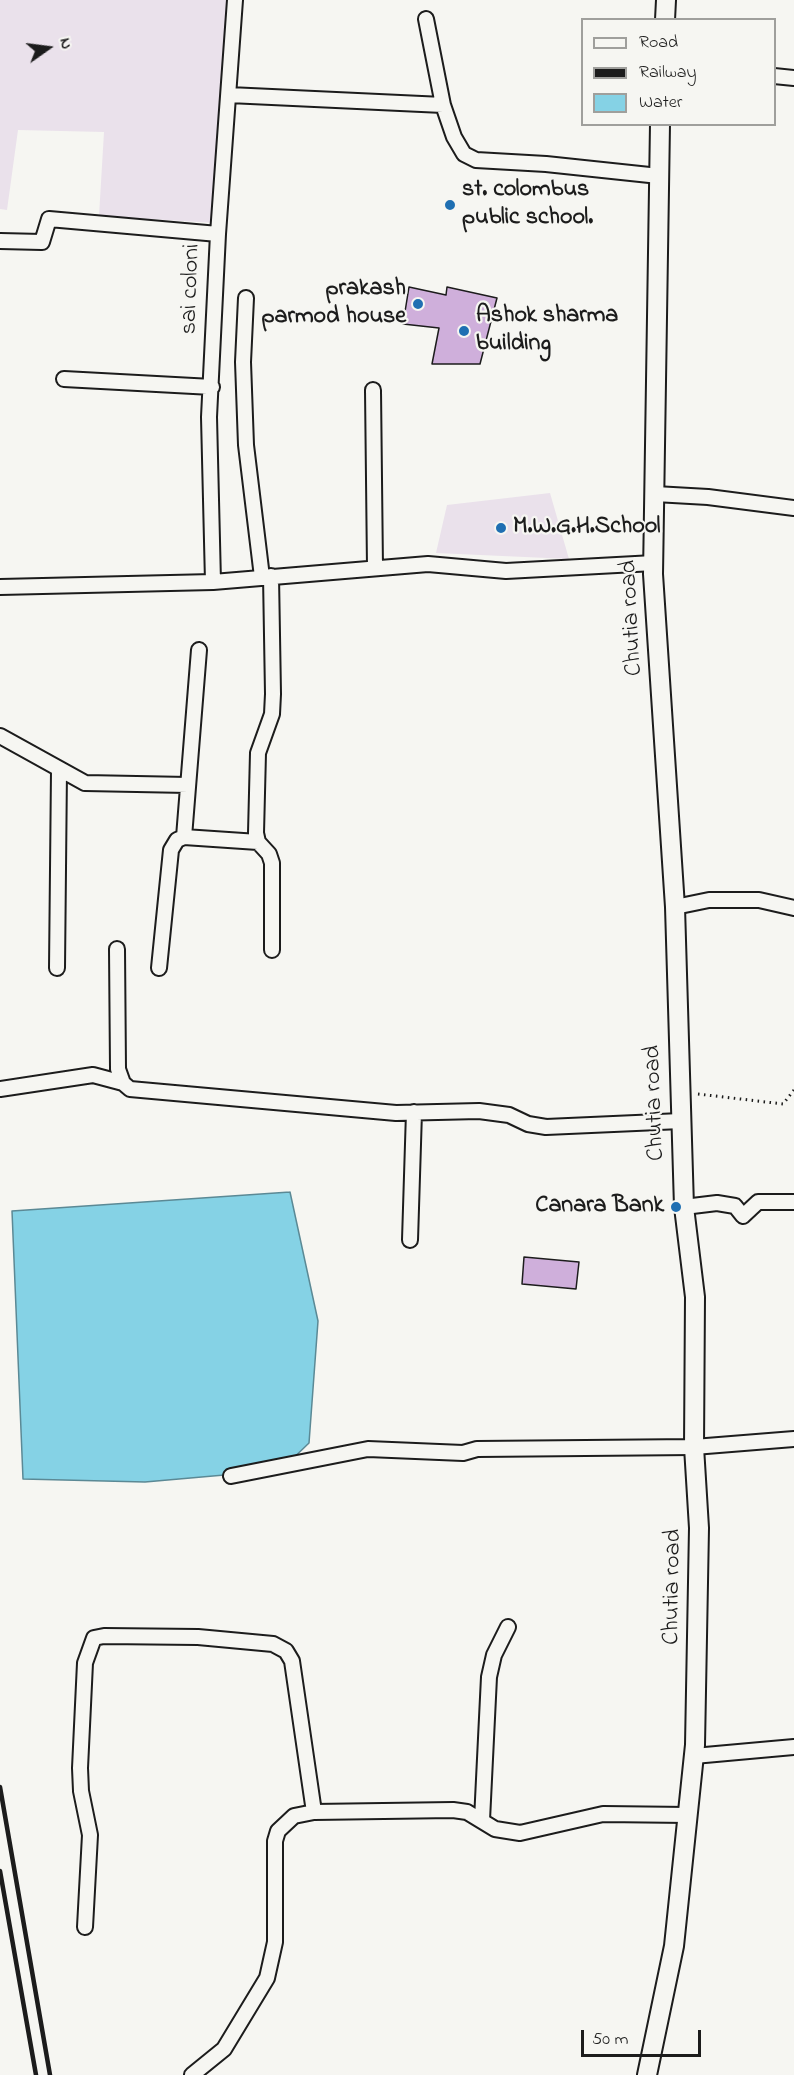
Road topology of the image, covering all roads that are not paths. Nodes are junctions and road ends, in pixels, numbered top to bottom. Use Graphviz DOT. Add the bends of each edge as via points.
graph roads {
  1 [pos="235,0"];
  2 [pos="666,0"];
  3 [pos="665,18"];
  4 [pos="426,19"];
  5 [pos="776,76"];
  6 [pos="794,78"];
  7 [pos="229,95"];
  8 [pos="443,105"];
  9 [pos="660,126"];
  10 [pos="659,176"];
  11 [pos="218,234"];
  12 [pos="0,241"];
  13 [pos="246,298"];
  14 [pos="64,379"];
  15 [pos="212,387"];
  16 [pos="373,390"];
  17 [pos="655,494"];
  18 [pos="794,508"];
  19 [pos="654,563"];
  20 [pos="375,568"];
  21 [pos="267,577"];
  22 [pos="213,582"];
  23 [pos="0,587"];
  24 [pos="199,650"];
  25 [pos="0,735"];
  26 [pos="59,770"];
  27 [pos="188,785"];
  28 [pos="184,837"];
  29 [pos="258,842"];
  30 [pos="675,907"];
  31 [pos="794,908"];
  32 [pos="117,949"];
  33 [pos="272,950"];
  34 [pos="57,968"];
  35 [pos="159,968"];
  36 [pos="123,1083"];
  37 [pos="0,1089"];
  38 [pos="414,1112"];
  39 [pos="681,1121"];
  40 [pos="794,1202"];
  41 [pos="684,1207"];
  42 [pos="410,1240"];
  43 [pos="794,1439"];
  44 [pos="694,1448"];
  45 [pos="231,1476"];
  46 [pos="508,1627"];
  47 [pos="794,1747"];
  48 [pos="694,1756"];
  49 [pos="314,1812"];
  50 [pos="688,1815"];
  51 [pos="482,1820"];
  52 [pos="85,1927"];
  53 [pos="192,2075"];
  54 [pos="647,2075"];
  1 -- 7 [label="street"];
  2 -- 3 [label="street"];
  4 -- 8 [label="street"];
  5 -- 6 [label="street"];
  7 -- 8 [label="street"];
  7 -- 11 [label="street"];
  8 -- 10 [label="street" via="464,154 476,160"];
  9 -- 10 [label="street, Chutia road"];
  10 -- 17 [label="street, Chutia road"];
  11 -- 12 [label="street, sai coloni" via="49,219 42,242"];
  11 -- 15 [label="street, sai coloni"];
  13 -- 21 [label="street" via="245,435"];
  14 -- 15 [label="street"];
  15 -- 22 [label="street, sai coloni" via="209,417"];
  16 -- 20 [label="street"];
  17 -- 18 [label="street"];
  17 -- 19 [label="street, Chutia road"];
  19 -- 20 [label="street" via="506,571 428,564"];
  19 -- 30 [label="street, Chutia road"];
  20 -- 21 [label="street"];
  21 -- 22 [label="street"];
  21 -- 29 [label="street" via="273,694 272,714 258,753"];
  22 -- 23 [label="street"];
  24 -- 27 [label="street"];
  25 -- 26 [label="street"];
  26 -- 27 [label="street" via="91,784"];
  26 -- 34 [label="street"];
  27 -- 28 [label="street"];
  28 -- 29 [label="street"];
  28 -- 35 [label="street" via="171,850"];
  29 -- 33 [label="street" via="272,863"];
  30 -- 31 [label="street" via="709,900 759,900"];
  30 -- 39 [label="street, Chutia road"];
  32 -- 36 [label="street" via="118,1069"];
  36 -- 37 [label="street" via="93,1075"];
  36 -- 38 [label="street" via="130,1089 146,1092"];
  38 -- 39 [label="street" via="479,1110 546,1127"];
  38 -- 42 [label="street"];
  39 -- 41 [label="street, Chutia road"];
  40 -- 41 [label="street" via="758,1202 743,1216 735,1206 717,1203"];
  41 -- 44 [label="street, Chutia road" via="694,1297"];
  43 -- 44 [label="street"];
  44 -- 45 [label="street" via="477,1449 463,1453 368,1449"];
  44 -- 48 [label="street, Chutia road" via="699,1528"];
  46 -- 51 [label="street" via="494,1655 489,1677"];
  47 -- 48 [label="street"];
  48 -- 50 [label="street, Chutia road"];
  49 -- 51 [label="street" via="453,1810"];
  49 -- 52 [label="street" via="292,1661 286,1651 273,1644 198,1638 94,1638 85,1663 80,1768 90,1835"];
  49 -- 53 [label="street" via="294,1816 278,1831 274,1851 275,1942 267,1978 224,2049"];
  50 -- 51 [label="street" via="603,1814 520,1833 495,1829"];
  50 -- 54 [label="street, Chutia road" via="674,1946"];
}
